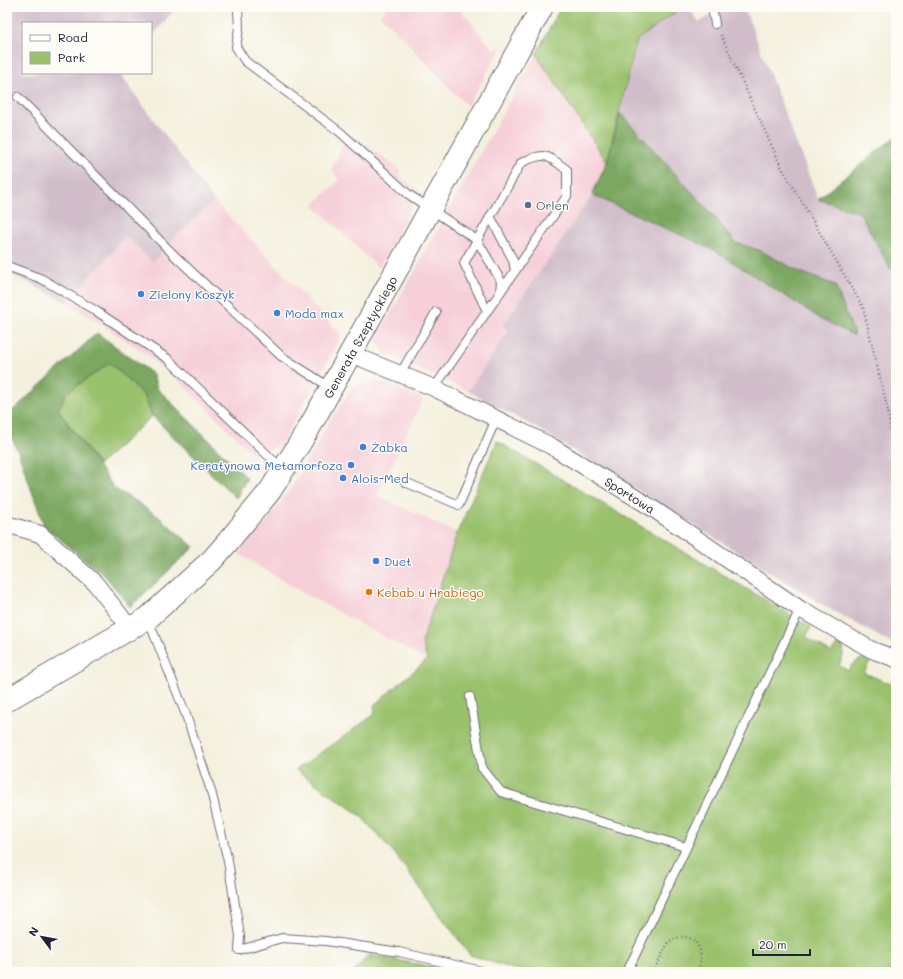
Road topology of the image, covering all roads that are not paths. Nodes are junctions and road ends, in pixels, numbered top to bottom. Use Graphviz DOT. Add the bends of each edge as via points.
graph roads {
  1 [pos="236,7"];
  2 [pos="542,7"];
  3 [pos="712,7"];
  4 [pos="715,24"];
  5 [pos="18,97"];
  6 [pos="432,209"];
  7 [pos="490,216"];
  8 [pos="477,240"];
  9 [pos="7,266"];
  10 [pos="514,272"];
  11 [pos="500,292"];
  12 [pos="487,311"];
  13 [pos="436,312"];
  14 [pos="350,354"];
  15 [pos="400,374"];
  16 [pos="434,388"];
  17 [pos="331,389"];
  18 [pos="496,419"];
  19 [pos="283,471"];
  20 [pos="405,482"];
  21 [pos="7,527"];
  22 [pos="800,609"];
  23 [pos="139,623"];
  24 [pos="896,659"];
  25 [pos="470,697"];
  26 [pos="7,700"];
  27 [pos="686,847"];
  28 [pos="486,972"];
  29 [pos="627,972"];
  1 -- 6 [label="lane" via="239,28 236,47 245,61 340,132 408,194"];
  2 -- 6 [label="main road, Generała Szeptyckiego"];
  3 -- 4 [label="lane"];
  5 -- 17 [label="lane" via="176,257 281,356"];
  6 -- 8 [label="lane"];
  6 -- 14 [label="main road, Generała Szeptyckiego"];
  7 -- 8 [label="lane"];
  7 -- 10 [label="lane" via="513,260"];
  7 -- 10 [label="lane" via="521,163 538,155 552,158 567,170 567,196"];
  8 -- 11 [label="lane" via="501,281"];
  8 -- 12 [label="lane" via="464,263"];
  9 -- 19 [label="lane" via="42,279 168,359"];
  10 -- 11 [label="lane"];
  11 -- 12 [label="lane"];
  12 -- 16 [label="lane"];
  13 -- 15 [label="lane"];
  14 -- 15 [label="street, Sportowa"];
  14 -- 17 [label="main road, Generała Szeptyckiego"];
  15 -- 16 [label="street, Sportowa"];
  16 -- 18 [label="street, Sportowa"];
  17 -- 19 [label="main road, Generała Szeptyckiego"];
  18 -- 20 [label="lane" via="459,505"];
  18 -- 22 [label="street, Sportowa" via="551,446 645,504"];
  19 -- 23 [label="main road, Generała Szeptyckiego" via="270,491 212,560"];
  21 -- 23 [label="street" via="13,526 40,534"];
  22 -- 24 [label="street, Sportowa" via="872,650"];
  22 -- 27 [label="lane"];
  23 -- 26 [label="main road, Generała Szeptyckiego"];
  23 -- 28 [label="lane" via="186,715 211,791 228,860 240,936 239,950 282,938 326,941 399,952"];
  25 -- 27 [label="lane" via="482,768 500,792"];
  27 -- 29 [label="lane"];
}
